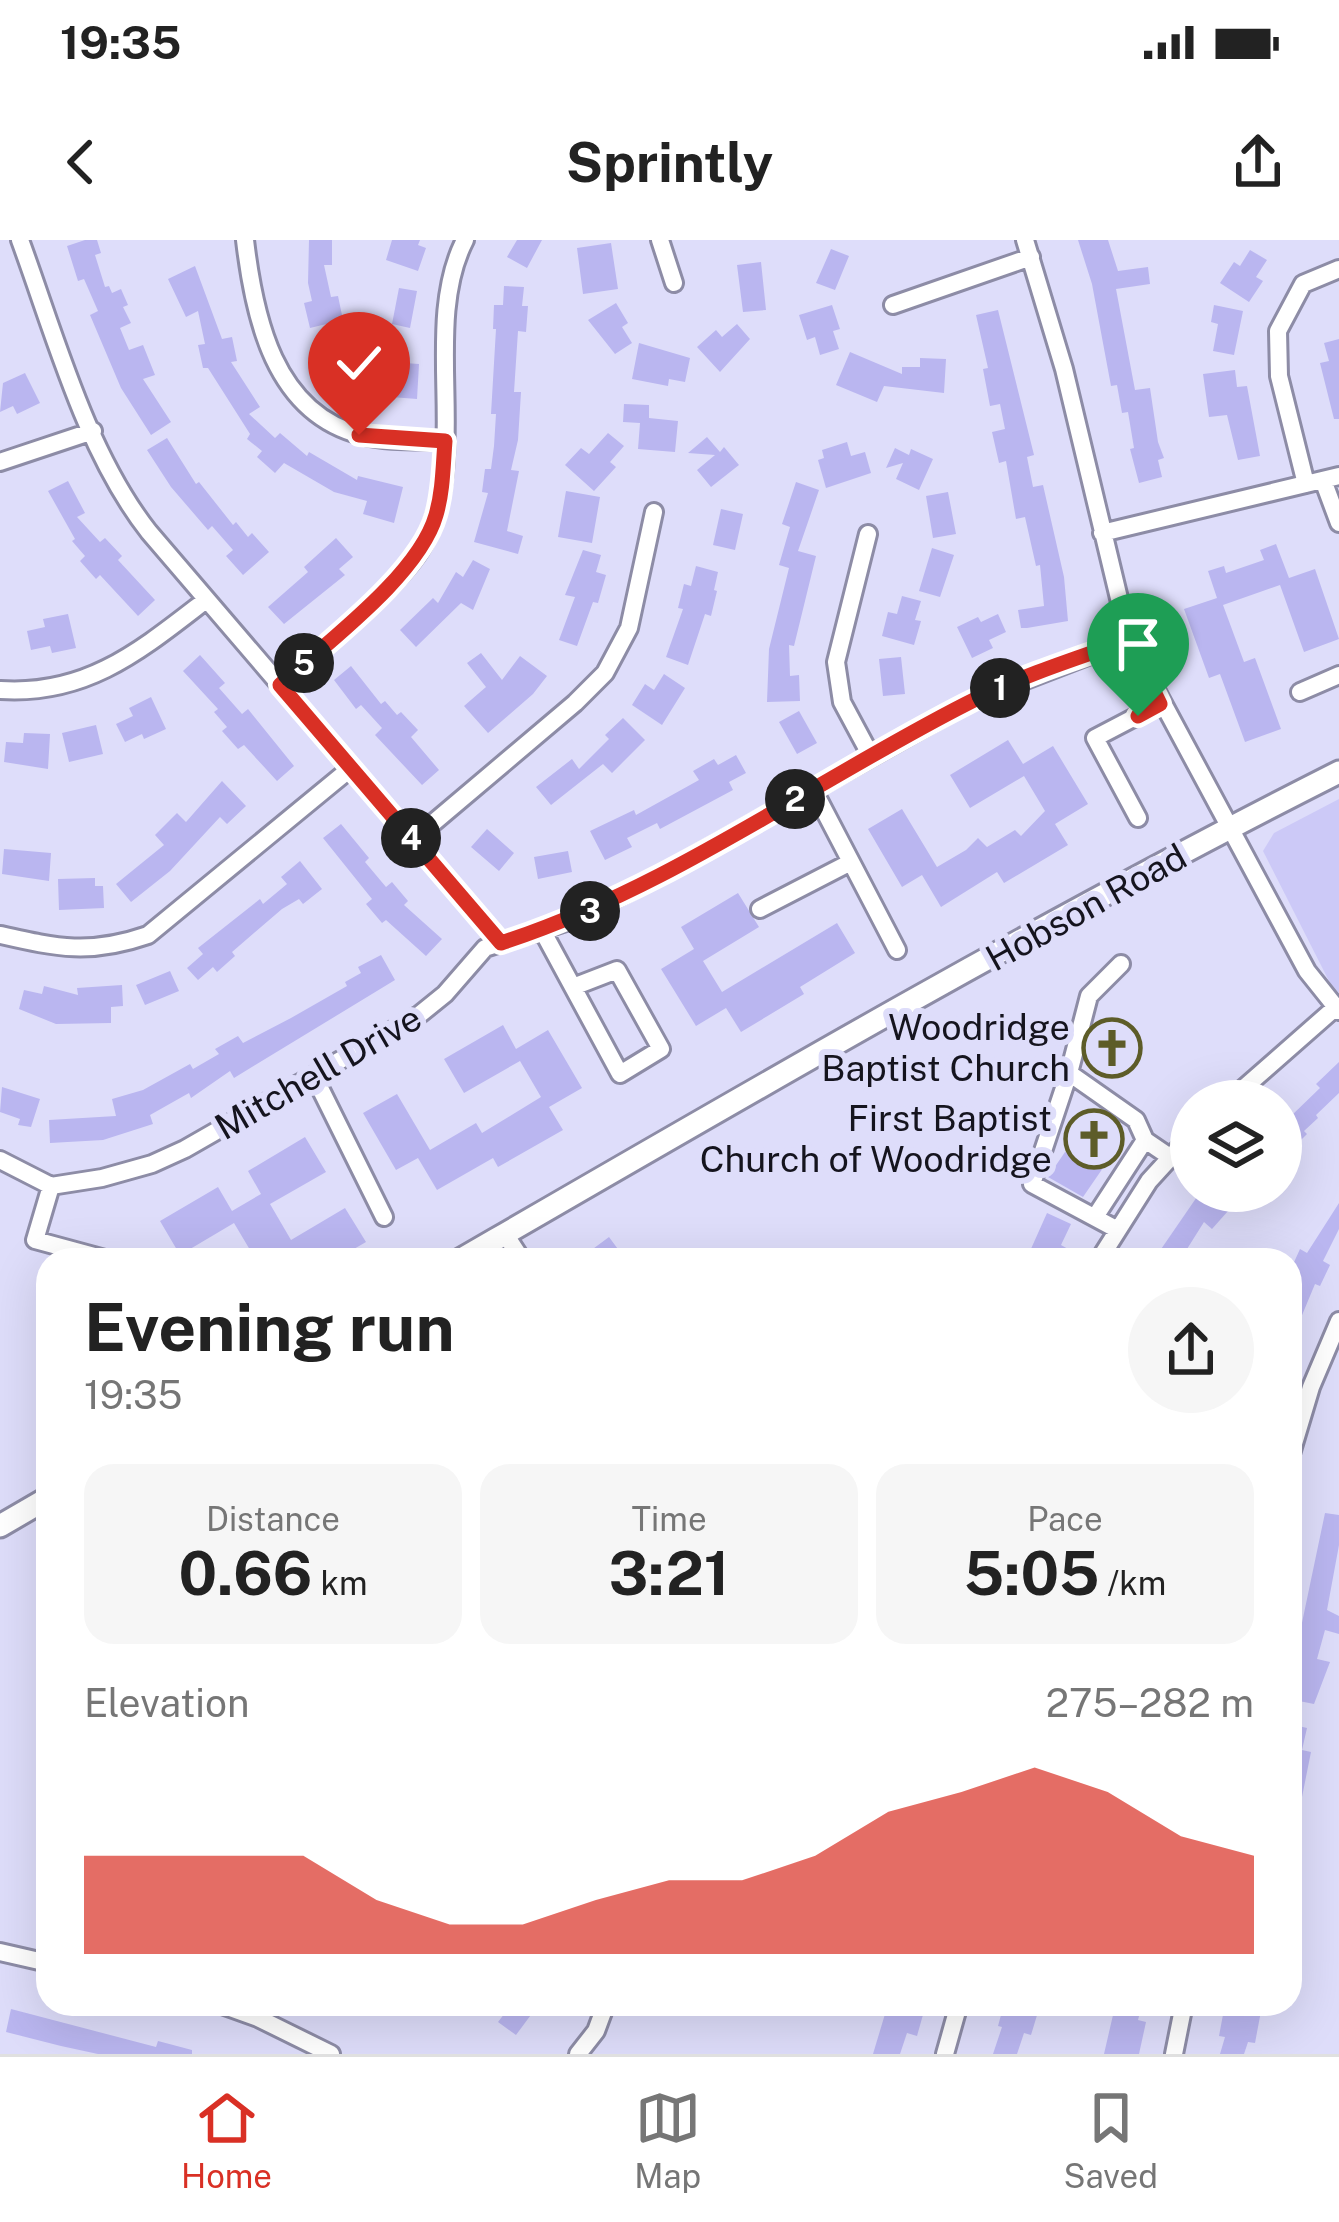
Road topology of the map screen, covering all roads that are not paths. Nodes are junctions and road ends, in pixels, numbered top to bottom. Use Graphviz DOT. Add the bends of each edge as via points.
graph roads {
  1 [pos="20,240"];
  2 [pos="245,240"];
  3 [pos="465,240"];
  4 [pos="660,240"];
  5 [pos="1028,249"];
  6 [pos="1339,269"];
  7 [pos="674,283"];
  8 [pos="892,304"];
  9 [pos="93,431"];
  10 [pos="445,441"];
  11 [pos="0,461"];
  12 [pos="1322,480"];
  13 [pos="654,512"];
  14 [pos="1339,524"];
  15 [pos="1102,533"];
  16 [pos="868,535"];
  17 [pos="206,600"];
  18 [pos="1129,640"];
  19 [pos="1339,675"];
  20 [pos="280,685"];
  21 [pos="0,690"];
  22 [pos="1300,692"];
  23 [pos="1160,704"];
  24 [pos="871,756"];
  25 [pos="351,769"];
  26 [pos="1339,772"];
  27 [pos="813,789"];
  28 [pos="1138,818"];
  29 [pos="1229,827"];
  30 [pos="413,840"];
  31 [pos="851,862"];
  32 [pos="760,909"];
  33 [pos="542,930"];
  34 [pos="1,935"];
  35 [pos="501,943"];
  36 [pos="897,950"];
  37 [pos="1120,964"];
  38 [pos="573,987"];
  39 [pos="1337,1009"];
  40 [pos="1069,1073"];
  41 [pos="314,1076"];
  42 [pos="1254,1080"];
  43 [pos="1145,1141"];
  44 [pos="1170,1156"];
  45 [pos="0,1160"];
  46 [pos="51,1186"];
  47 [pos="385,1217"];
  48 [pos="1095,1217"];
  49 [pos="1116,1228"];
  50 [pos="505,1234"];
  51 [pos="65,1248"];
  52 [pos="481,1248"];
  53 [pos="514,1248"];
  54 [pos="1105,1248"];
  55 [pos="1339,1321"];
  56 [pos="1302,1417"];
  57 [pos="36,1505"];
  58 [pos="0,1526"];
  59 [pos="0,1952"];
  60 [pos="36,1960"];
  61 [pos="268,2016"];
  62 [pos="600,2016"];
  63 [pos="956,2016"];
  64 [pos="1182,2016"];
  65 [pos="581,2051"];
  66 [pos="331,2054"];
  67 [pos="945,2054"];
  68 [pos="1174,2054"];
  1 -- 9 [label="street"];
  2 -- 10 [label="street" via="265,334 279,374 299,399 359,435"];
  3 -- 10 [label="street" via="450,290"];
  4 -- 7 [label="street"];
  5 -- 8 [label="street"];
  5 -- 15 [label="street"];
  6 -- 12 [label="street" via="1303,284 1278,331 1279,376"];
  9 -- 11 [label="street"];
  9 -- 17 [label="street" via="121,494"];
  10 -- 20 [label="street" via="436,516 421,548"];
  12 -- 14 [label="street"];
  12 -- 15 [label="street"];
  13 -- 30 [label="street" via="629,628 605,673"];
  15 -- 18 [label="street"];
  16 -- 24 [label="street" via="836,662 842,702"];
  17 -- 20 [label="street"];
  17 -- 21 [label="street" via="110,669 45,689"];
  18 -- 23 [label="street"];
  18 -- 24 [label="street, Mitchell Drive" via="969,702"];
  19 -- 22 [label="street"];
  20 -- 25 [label="street"];
  23 -- 28 [label="street" via="1095,738"];
  23 -- 29 [label="street"];
  24 -- 27 [label="street, Mitchell Drive"];
  25 -- 30 [label="street"];
  25 -- 34 [label="street" via="148,934 83,950"];
  26 -- 29 [label="main road, Hobson Road"];
  27 -- 31 [label="street"];
  27 -- 33 [label="street, Mitchell Drive"];
  29 -- 39 [label="street" via="1307,971"];
  29 -- 50 [label="main road, Hobson Road"];
  30 -- 35 [label="street"];
  31 -- 32 [label="street"];
  31 -- 36 [label="street"];
  33 -- 35 [label="street, Mitchell Drive"];
  33 -- 38 [label="street"];
  35 -- 41 [label="street, Mitchell Drive" via="485,948 435,1004"];
  37 -- 40 [label="street" via="1089,996"];
  38 -- 38 [label="street" via="620,1074 661,1049 617,970"];
  39 -- 42 [label="street"];
  40 -- 43 [label="street" via="1136,1120"];
  40 -- 48 [label="street" via="1032,1184"];
  41 -- 46 [label="street, Mitchell Drive" via="152,1164"];
  41 -- 47 [label="street"];
  43 -- 44 [label="street"];
  43 -- 48 [label="street"];
  44 -- 49 [label="street"];
  45 -- 46 [label="street"];
  46 -- 51 [label="street" via="35,1240"];
  48 -- 49 [label="street"];
  49 -- 54 [label="street"];
  50 -- 52 [label="main road, Hobson Road"];
  50 -- 53 [label="street"];
  55 -- 56 [label="street"];
  57 -- 58 [label="main road"];
  59 -- 60 [label="street"];
  61 -- 66 [label="street"];
  62 -- 65 [label="street"];
  63 -- 67 [label="street"];
  64 -- 68 [label="street"];
}
